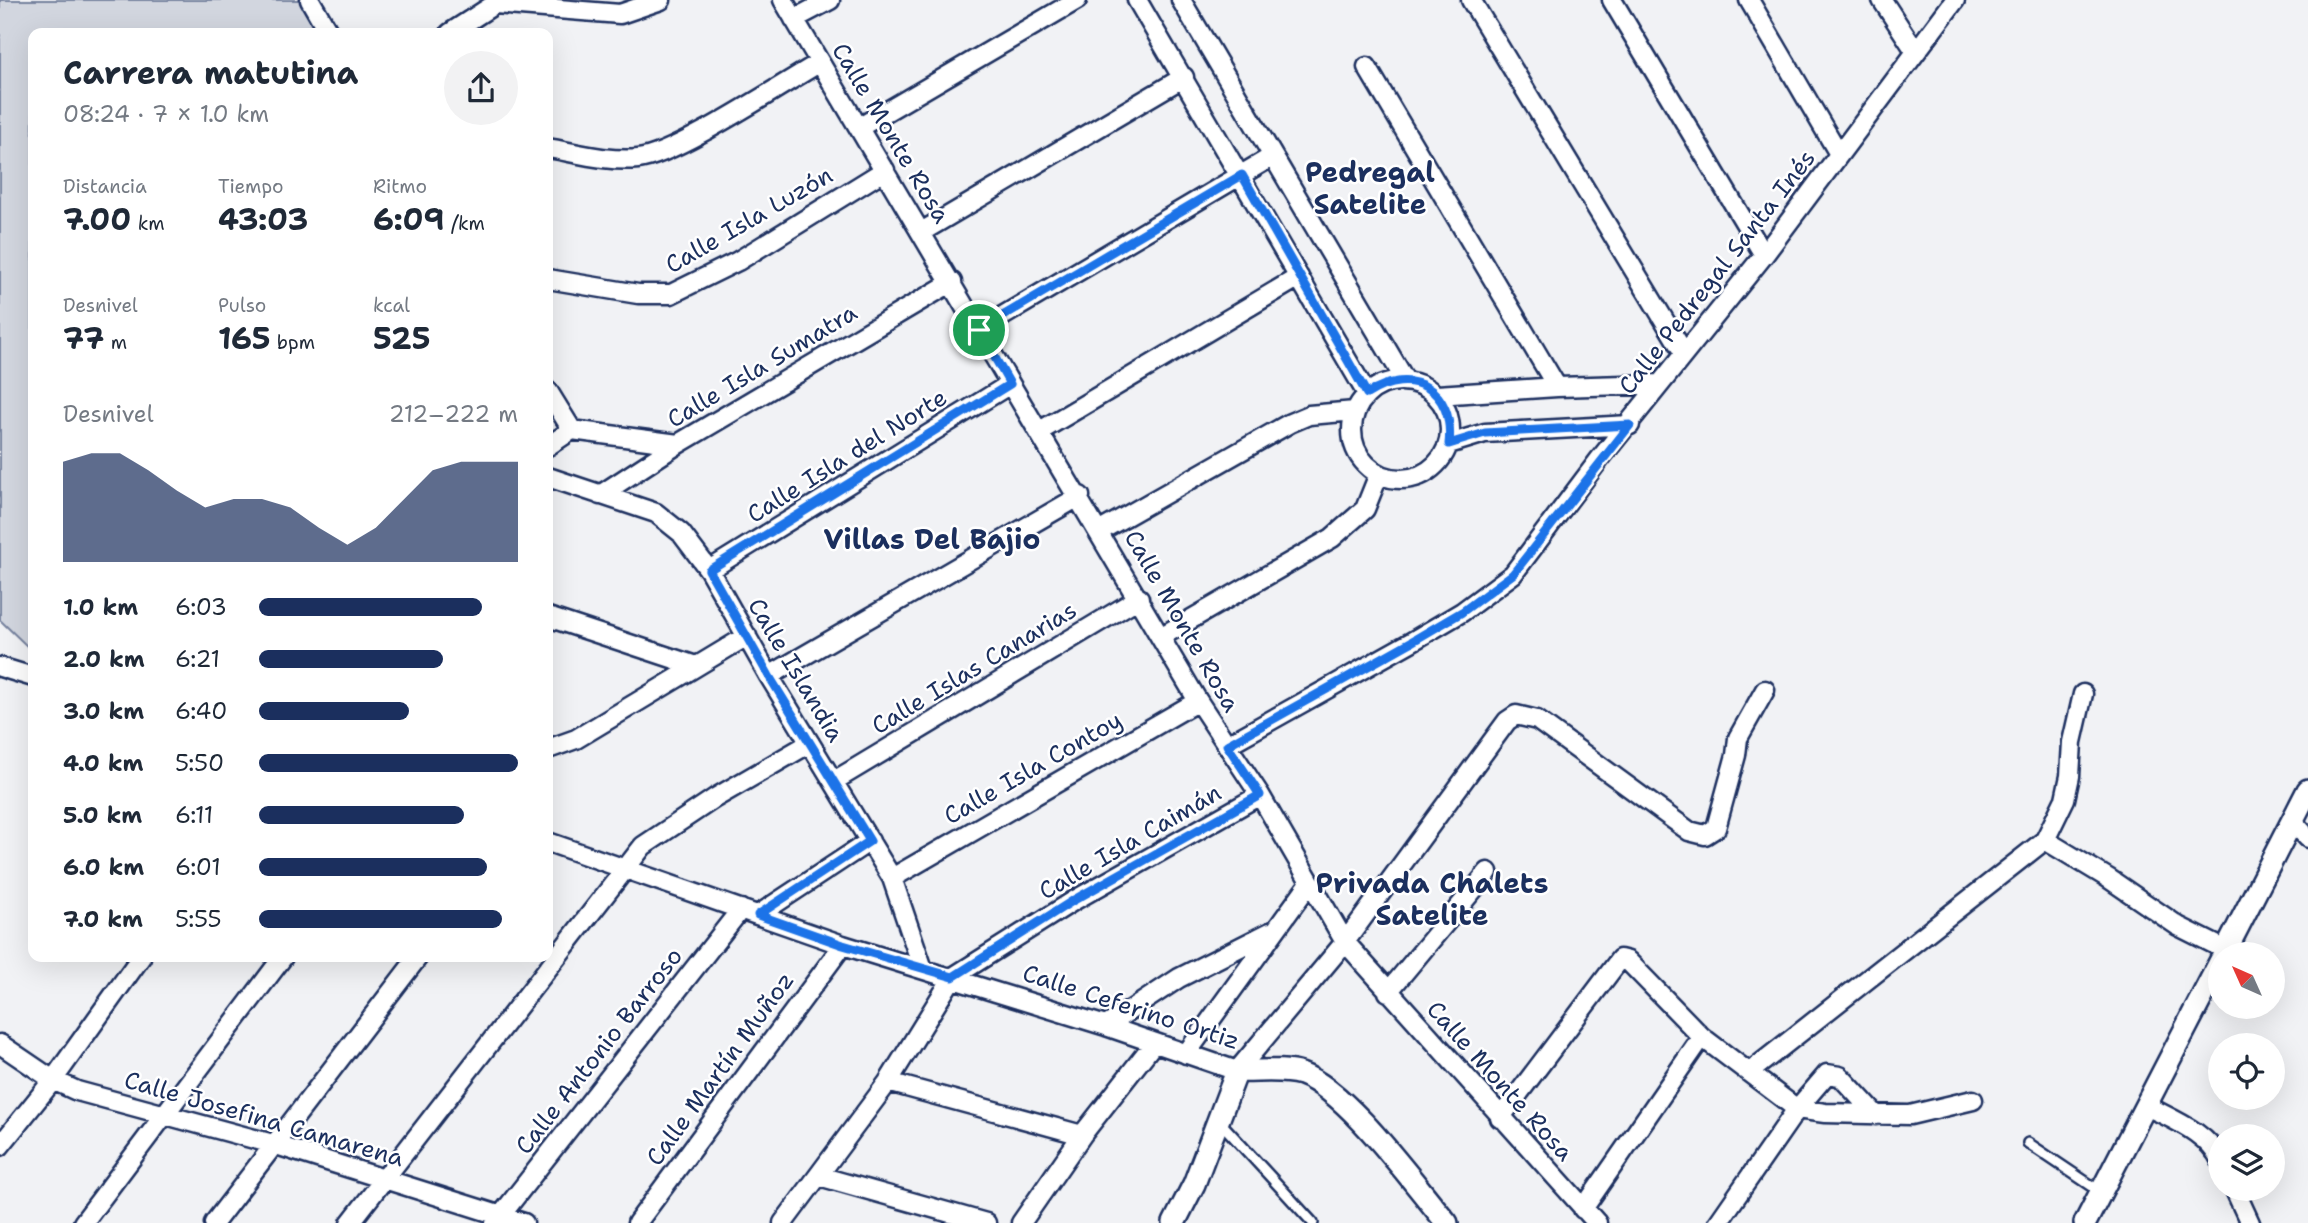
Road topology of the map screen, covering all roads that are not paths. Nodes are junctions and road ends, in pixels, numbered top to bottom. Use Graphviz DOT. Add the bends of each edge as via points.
graph roads {
  1 [pos="310,0"];
  2 [pos="661,0"];
  3 [pos="783,0"];
  4 [pos="830,0"];
  5 [pos="1077,0"];
  6 [pos="1137,0"];
  7 [pos="1181,0"];
  8 [pos="1471,0"];
  9 [pos="1612,0"];
  10 [pos="1749,0"];
  11 [pos="1882,0"];
  12 [pos="1955,0"];
  13 [pos="498,2"];
  14 [pos="794,19"];
  15 [pos="325,28"];
  16 [pos="458,28"];
  17 [pos="1916,52"];
  18 [pos="819,63"];
  19 [pos="1367,67"];
  20 [pos="1184,77"];
  21 [pos="860,127"];
  22 [pos="553,149"];
  23 [pos="1839,154"];
  24 [pos="1273,156"];
  25 [pos="886,170"];
  26 [pos="1242,175"];
  27 [pos="923,231"];
  28 [pos="1764,255"];
  29 [pos="1299,277"];
  30 [pos="553,280"];
  31 [pos="952,282"];
  32 [pos="979,330"];
  33 [pos="1685,353"];
  34 [pos="1405,380"];
  35 [pos="1010,384"];
  36 [pos="1659,384"];
  37 [pos="1557,387"];
  38 [pos="1367,394"];
  39 [pos="1437,395"];
  40 [pos="553,399"];
  41 [pos="1355,411"];
  42 [pos="1630,425"];
  43 [pos="572,430"];
  44 [pos="1040,431"];
  45 [pos="553,443"];
  46 [pos="678,444"];
  47 [pos="1449,444"];
  48 [pos="1379,474"];
  49 [pos="553,479"];
  50 [pos="600,495"];
  51 [pos="1080,496"];
  52 [pos="1100,531"];
  53 [pos="709,570"];
  54 [pos="1139,598"];
  55 [pos="553,619"];
  56 [pos="747,636"];
  57 [pos="1162,636"];
  58 [pos="696,666"];
  59 [pos="0,667"];
  60 [pos="28,675"];
  61 [pos="769,676"];
  62 [pos="1765,690"];
  63 [pos="2083,694"];
  64 [pos="1198,701"];
  65 [pos="810,743"];
  66 [pos="1227,745"];
  67 [pos="553,747"];
  68 [pos="834,781"];
  69 [pos="2308,790"];
  70 [pos="1260,795"];
  71 [pos="2292,821"];
  72 [pos="2308,838"];
  73 [pos="2045,840"];
  74 [pos="870,841"];
  75 [pos="553,844"];
  76 [pos="625,867"];
  77 [pos="1489,872"];
  78 [pos="892,878"];
  79 [pos="1310,884"];
  80 [pos="750,912"];
  81 [pos="1274,930"];
  82 [pos="1345,942"];
  83 [pos="2231,942"];
  84 [pos="843,945"];
  85 [pos="2208,945"];
  86 [pos="553,960"];
  87 [pos="137,962"];
  88 [pos="279,962"];
  89 [pos="414,962"];
  90 [pos="551,962"];
  91 [pos="923,969"];
  92 [pos="953,977"];
  93 [pos="2208,986"];
  94 [pos="1388,992"];
  95 [pos="1107,1026"];
  96 [pos="1702,1037"];
  97 [pos="1154,1043"];
  98 [pos="0,1044"];
  99 [pos="1186,1054"];
  100 [pos="1237,1071"];
  101 [pos="1751,1071"];
  102 [pos="53,1080"];
  103 [pos="888,1082"];
  104 [pos="1973,1100"];
  105 [pos="2147,1105"];
  106 [pos="1797,1109"];
  107 [pos="1876,1115"];
  108 [pos="165,1117"];
  109 [pos="1500,1118"];
  110 [pos="1219,1121"];
  111 [pos="1082,1135"];
  112 [pos="2028,1143"];
  113 [pos="2208,1143"];
  114 [pos="272,1144"];
  115 [pos="0,1146"];
  116 [pos="819,1176"];
  117 [pos="383,1178"];
  118 [pos="2101,1192"];
  119 [pos="2240,1201"];
  120 [pos="1583,1209"];
  121 [pos="498,1219"];
  122 [pos="83,1223"];
  123 [pos="214,1223"];
  124 [pos="350,1223"];
  125 [pos="524,1223"];
  126 [pos="637,1223"];
  127 [pos="783,1223"];
  128 [pos="985,1223"];
  129 [pos="1021,1223"];
  130 [pos="1174,1223"];
  131 [pos="1313,1223"];
  132 [pos="1447,1223"];
  133 [pos="1597,1223"];
  134 [pos="1718,1223"];
  135 [pos="2085,1223"];
  136 [pos="2250,1223"];
  1 -- 15 [label="street"];
  2 -- 13 [label="street" via="620,15"];
  3 -- 14 [label="street, Calle Monte Rosa"];
  4 -- 14 [label="street"];
  5 -- 21 [label="street"];
  6 -- 20 [label="street"];
  7 -- 24 [label="street"];
  8 -- 33 [label="street"];
  9 -- 28 [label="street"];
  10 -- 23 [label="street"];
  11 -- 17 [label="street"];
  12 -- 17 [label="street, Calle Pedregal Santa Inés"];
  13 -- 16 [label="street"];
  14 -- 18 [label="street, Calle Monte Rosa"];
  17 -- 23 [label="street, Calle Pedregal Santa Inés"];
  18 -- 21 [label="street, Calle Monte Rosa"];
  18 -- 22 [label="street" via="698,133 642,159"];
  19 -- 37 [label="street"];
  20 -- 26 [label="street"];
  20 -- 27 [label="street"];
  21 -- 25 [label="street, Calle Monte Rosa"];
  23 -- 28 [label="street, Calle Pedregal Santa Inés"];
  24 -- 26 [label="street"];
  24 -- 34 [label="street"];
  25 -- 27 [label="street, Calle Monte Rosa"];
  25 -- 30 [label="street, Calle Isla Luzón" via="738,261 671,294 638,294"];
  26 -- 29 [label="street"];
  26 -- 32 [label="street"];
  27 -- 31 [label="street, Calle Monte Rosa"];
  28 -- 33 [label="street, Calle Pedregal Santa Inés"];
  29 -- 38 [label="street"];
  29 -- 44 [label="street"];
  31 -- 32 [label="street, Calle Monte Rosa"];
  31 -- 46 [label="street, Calle Isla Sumatra"];
  32 -- 35 [label="street, Calle Monte Rosa"];
  33 -- 36 [label="street, Calle Pedregal Santa Inés"];
  34 -- 38 [label="street" via="1385,383"];
  34 -- 39 [label="street"];
  35 -- 44 [label="street, Calle Monte Rosa"];
  35 -- 53 [label="street, Calle Isla del Norte"];
  36 -- 37 [label="street"];
  36 -- 42 [label="street, Calle Pedregal Santa Inés"];
  37 -- 39 [label="street"];
  38 -- 41 [label="street"];
  39 -- 47 [label="street" via="1451,426"];
  40 -- 43 [label="street"];
  41 -- 48 [label="street" via="1355,447 1367,466"];
  41 -- 52 [label="street" via="1309,415 1290,423"];
  42 -- 47 [label="street" via="1485,433"];
  42 -- 66 [label="street, Calle Pedregal Santa Inés" via="1513,574 1462,612"];
  43 -- 45 [label="street"];
  43 -- 46 [label="street"];
  44 -- 51 [label="street, Calle Monte Rosa"];
  46 -- 50 [label="street, Calle Isla Sumatra"];
  47 -- 48 [label="street" via="1441,459 1413,478"];
  48 -- 57 [label="street" via="1365,509 1332,538"];
  49 -- 50 [label="street, Calle Islandia"];
  50 -- 53 [label="street, Calle Islandia" via="666,518"];
  51 -- 52 [label="street, Calle Monte Rosa"];
  51 -- 61 [label="street"];
  52 -- 54 [label="street, Calle Monte Rosa"];
  53 -- 56 [label="street, Calle Islandia"];
  54 -- 57 [label="street, Calle Monte Rosa"];
  54 -- 68 [label="street, Calle Islas Canarias"];
  55 -- 58 [label="street"];
  56 -- 58 [label="street"];
  56 -- 61 [label="street, Calle Islandia"];
  57 -- 64 [label="street, Calle Monte Rosa"];
  58 -- 67 [label="street" via="576,739"];
  59 -- 60 [label="street"];
  61 -- 65 [label="street, Calle Islandia"];
  62 -- 82 [label="street" via="1738,738 1716,828 1705,835 1689,831 1551,729 1528,716 1516,715 1494,734"];
  63 -- 73 [label="street" via="2071,742 2065,799"];
  64 -- 66 [label="street, Calle Monte Rosa"];
  64 -- 78 [label="street, Calle Isla Contoy"];
  65 -- 68 [label="street, Calle Islandia"];
  65 -- 76 [label="street" via="668,827"];
  66 -- 70 [label="street, Calle Monte Rosa"];
  68 -- 74 [label="street, Calle Islandia"];
  69 -- 71 [label="street"];
  70 -- 79 [label="street, Calle Monte Rosa"];
  70 -- 92 [label="street, Calle Isla Caimán" via="1074,900"];
  71 -- 72 [label="street"];
  71 -- 83 [label="street"];
  73 -- 85 [label="street"];
  73 -- 101 [label="street"];
  74 -- 78 [label="street, Calle Islandia"];
  74 -- 80 [label="street"];
  75 -- 76 [label="street, Calle Ceferino Ortiz"];
  76 -- 80 [label="street, Calle Ceferino Ortiz"];
  76 -- 86 [label="street"];
  77 -- 94 [label="street"];
  78 -- 91 [label="street, Calle Islandia"];
  79 -- 81 [label="street"];
  79 -- 82 [label="street, Calle Monte Rosa"];
  80 -- 84 [label="street, Calle Ceferino Ortiz"];
  80 -- 121 [label="street, Calle Antonio Barroso"];
  81 -- 95 [label="street" via="1179,978"];
  81 -- 99 [label="street"];
  82 -- 94 [label="street, Calle Monte Rosa"];
  82 -- 100 [label="street"];
  84 -- 91 [label="street, Calle Ceferino Ortiz"];
  84 -- 126 [label="street, Calle Martín Muñoz"];
  87 -- 102 [label="street"];
  88 -- 108 [label="street"];
  89 -- 114 [label="street"];
  90 -- 117 [label="street"];
  91 -- 92 [label="street, Calle Ceferino Ortiz"];
  92 -- 95 [label="street, Calle Ceferino Ortiz"];
  92 -- 103 [label="street"];
  93 -- 105 [label="street"];
  94 -- 109 [label="street, Calle Monte Rosa"];
  95 -- 97 [label="street, Calle Ceferino Ortiz"];
  96 -- 101 [label="street"];
  96 -- 109 [label="street" via="1628,961 1620,959"];
  96 -- 120 [label="street"];
  97 -- 99 [label="street, Calle Ceferino Ortiz"];
  97 -- 111 [label="street"];
  98 -- 102 [label="street, Calle Josefina Camarena"];
  99 -- 100 [label="street, Calle Ceferino Ortiz"];
  100 -- 110 [label="street"];
  100 -- 132 [label="street, Calle Ceferino Ortiz" via="1298,1073 1320,1082"];
  101 -- 106 [label="street"];
  102 -- 108 [label="street, Calle Josefina Camarena"];
  102 -- 115 [label="street"];
  103 -- 111 [label="street"];
  103 -- 116 [label="street"];
  104 -- 107 [label="street" via="1910,1115"];
  105 -- 113 [label="street"];
  105 -- 118 [label="street"];
  106 -- 107 [label="street"];
  106 -- 107 [label="street" via="1827,1074 1840,1076"];
  106 -- 134 [label="street"];
  108 -- 114 [label="street, Calle Josefina Camarena"];
  108 -- 122 [label="street"];
  109 -- 120 [label="street, Calle Monte Rosa"];
  110 -- 130 [label="street"];
  110 -- 131 [label="lane"];
  111 -- 129 [label="street"];
  112 -- 118 [label="lane"];
  114 -- 117 [label="street, Calle Josefina Camarena"];
  114 -- 123 [label="street"];
  116 -- 127 [label="street"];
  116 -- 128 [label="street"];
  117 -- 121 [label="street, Calle Josefina Camarena"];
  117 -- 124 [label="street"];
  118 -- 135 [label="street"];
  119 -- 136 [label="street"];
  120 -- 133 [label="street, Calle Monte Rosa"];
  121 -- 125 [label="street, Calle Josefina Camarena"];
}
